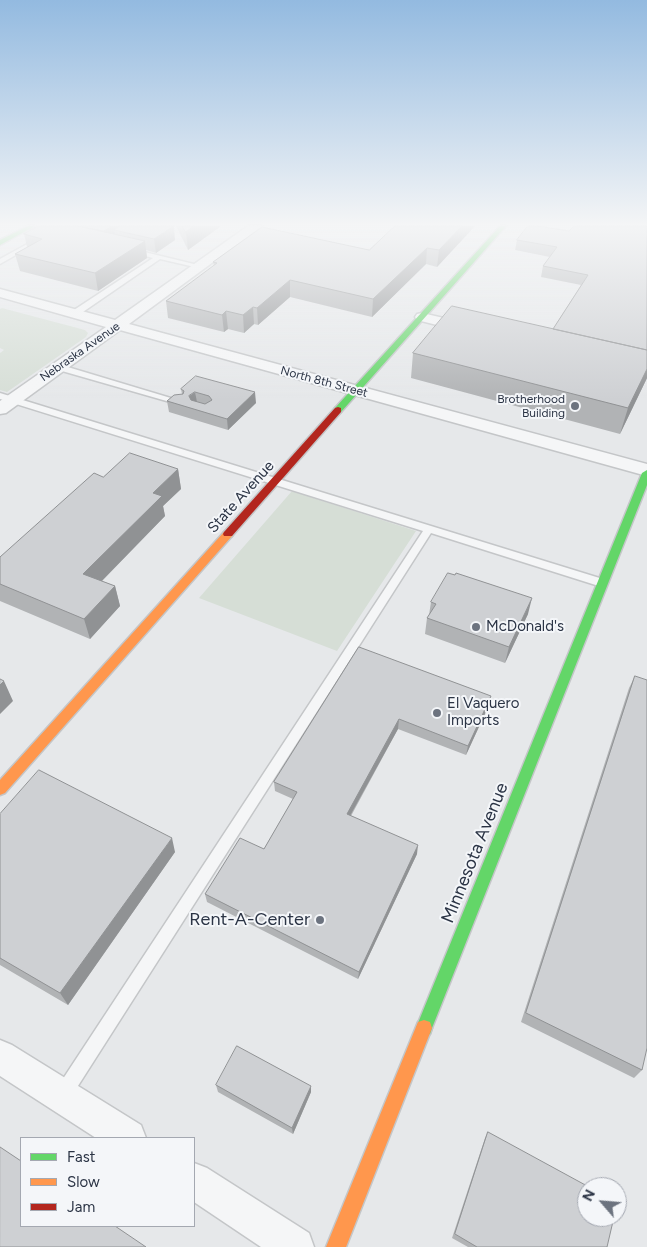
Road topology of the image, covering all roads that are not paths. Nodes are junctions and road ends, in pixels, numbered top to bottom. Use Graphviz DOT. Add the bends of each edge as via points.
graph roads {
  1 [pos="118,284"];
  2 [pos="174,284"];
  3 [pos="451,284"];
  4 [pos="0,294"];
  5 [pos="74,314"];
  6 [pos="422,317"];
  7 [pos="116,326"];
  8 [pos="479,330"];
  9 [pos="58,367"];
  10 [pos="357,390"];
  11 [pos="4,402"];
  12 [pos="180,402"];
  13 [pos="647,471"];
  14 [pos="275,481"];
  15 [pos="429,529"];
  16 [pos="602,583"];
  17 [pos="0,789"];
  18 [pos="0,1057"];
  19 [pos="62,1096"];
  20 [pos="126,1137"];
  21 [pos="195,1182"];
  22 [pos="295,1247"];
  23 [pos="336,1247"];
  1 -- 5 [label="lane"];
  2 -- 7 [label="street, Nebraska Avenue"];
  3 -- 6 [label="main road, State Avenue"];
  4 -- 5 [label="street, North 8th Street"];
  5 -- 7 [label="street, North 8th Street"];
  6 -- 8 [label="street"];
  6 -- 10 [label="main road, State Avenue"];
  7 -- 9 [label="street, Nebraska Avenue"];
  7 -- 10 [label="street, North 8th Street"];
  9 -- 11 [label="street, Nebraska Avenue"];
  9 -- 12 [label="lane"];
  10 -- 13 [label="street, North 8th Street"];
  10 -- 14 [label="main road, State Avenue"];
  11 -- 14 [label="lane"];
  13 -- 16 [label="main road, Minnesota Avenue"];
  14 -- 15 [label="lane"];
  14 -- 17 [label="main road, State Avenue"];
  15 -- 16 [label="lane"];
  15 -- 19 [label="lane"];
  16 -- 23 [label="main road, Minnesota Avenue"];
  18 -- 19 [label="street"];
  19 -- 20 [label="street"];
  21 -- 22 [label="street"];
}
